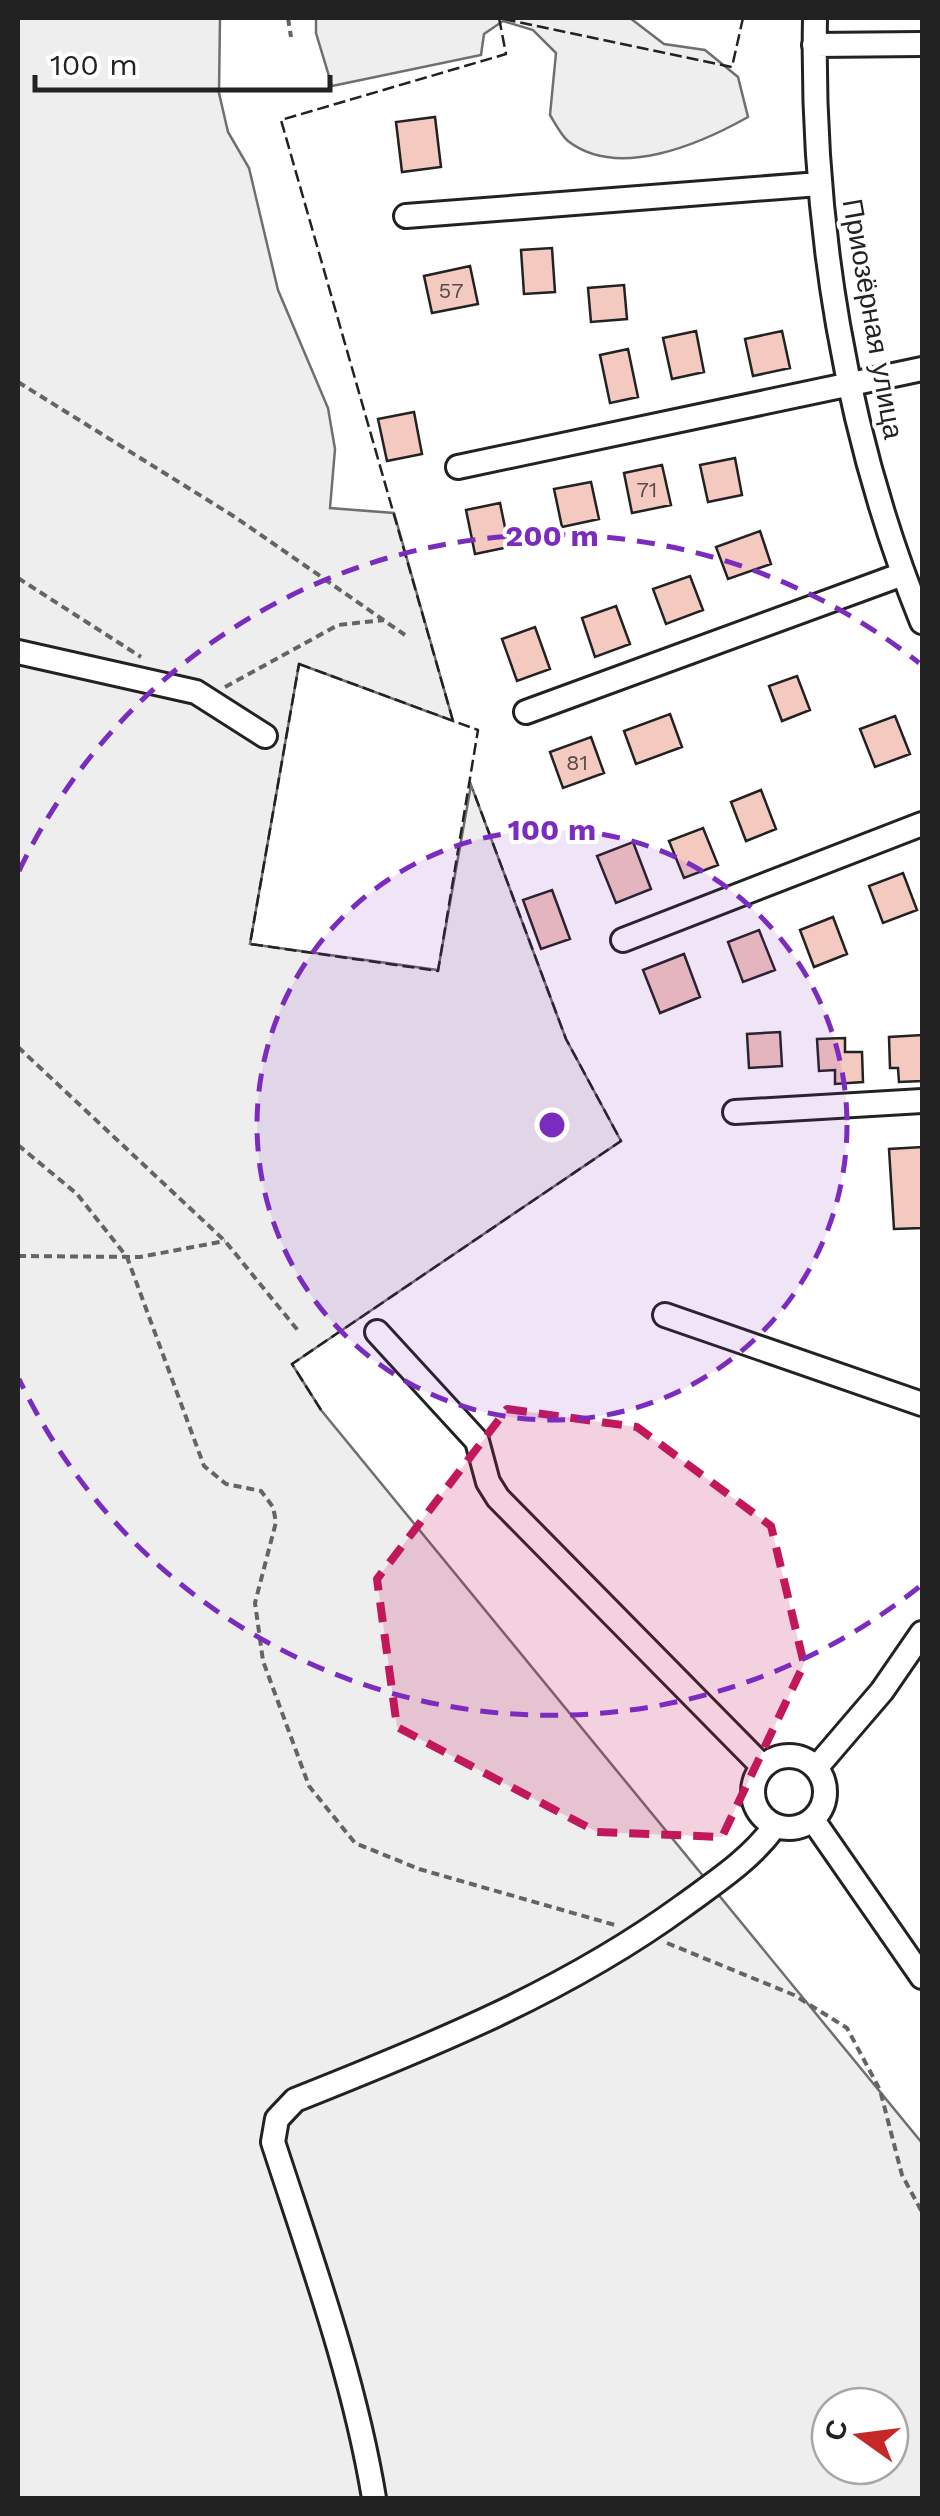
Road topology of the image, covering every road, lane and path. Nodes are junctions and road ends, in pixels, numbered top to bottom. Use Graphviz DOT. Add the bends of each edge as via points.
graph roads {
  1 [pos="288,18"];
  2 [pos="815,18"];
  3 [pos="291,37"];
  4 [pos="922,44"];
  5 [pos="814,45"];
  6 [pos="819,184"];
  7 [pos="406,216"];
  8 [pos="922,370"];
  9 [pos="18,382"];
  10 [pos="851,384"];
  11 [pos="458,467"];
  12 [pos="903,574"];
  13 [pos="18,578"];
  14 [pos="384,620"];
  15 [pos="922,622"];
  16 [pos="405,634"];
  17 [pos="18,652"];
  18 [pos="147,661"];
  19 [pos="196,692"];
  20 [pos="526,712"];
  21 [pos="265,736"];
  22 [pos="922,824"];
  23 [pos="623,940"];
  24 [pos="18,1047"];
  25 [pos="922,1102"];
  26 [pos="734,1112"];
  27 [pos="18,1144"];
  28 [pos="225,1241"];
  29 [pos="18,1256"];
  30 [pos="127,1256"];
  31 [pos="665,1315"];
  32 [pos="377,1332"];
  33 [pos="300,1333"];
  34 [pos="922,1404"];
  35 [pos="922,1632"];
  36 [pos="762,1767"];
  37 [pos="816,1768"];
  38 [pos="813,1820"];
  39 [pos="775,1826"];
  40 [pos="645,1934"];
  41 [pos="922,1977"];
  42 [pos="922,2212"];
  43 [pos="374,2498"];
  1 -- 3 [label="path"];
  2 -- 5 [label="street, Приозёрная улица"];
  4 -- 5 [label="street"];
  5 -- 6 [label="street, Приозёрная улица"];
  6 -- 7 [label="street"];
  6 -- 10 [label="street, Приозёрная улица"];
  8 -- 10 [label="street"];
  9 -- 14 [label="path" via="235,517"];
  10 -- 11 [label="street"];
  10 -- 12 [label="street, Приозёрная улица"];
  12 -- 15 [label="street, Приозёрная улица"];
  12 -- 20 [label="street"];
  13 -- 18 [label="path"];
  14 -- 16 [label="path"];
  14 -- 19 [label="path" via="338,624 227,687"];
  17 -- 19 [label="street"];
  19 -- 21 [label="street"];
  22 -- 23 [label="street"];
  24 -- 28 [label="path"];
  25 -- 26 [label="street"];
  27 -- 30 [label="path" via="78,1194"];
  28 -- 30 [label="path"];
  28 -- 33 [label="path"];
  29 -- 30 [label="path"];
  30 -- 40 [label="path" via="204,1466 226,1484 261,1490 273,1507 276,1522 255,1603 263,1661 309,1786 354,1842 419,1869"];
  31 -- 34 [label="street"];
  32 -- 36 [label="street" via="477,1441 498,1498"];
  35 -- 37 [label="street"];
  36 -- 37 [label="street" via="790,1756"];
  36 -- 39 [label="street" via="752,1795 759,1814"];
  37 -- 38 [label="street" via="825,1795"];
  38 -- 39 [label="street" via="795,1828"];
  38 -- 41 [label="street"];
  39 -- 40 [label="street" via="754,1854"];
  40 -- 42 [label="path" via="794,1995 847,2028 880,2090 902,2174"];
  40 -- 43 [label="street" via="458,2035 296,2100 277,2119 273,2142 356,2412"];
}
